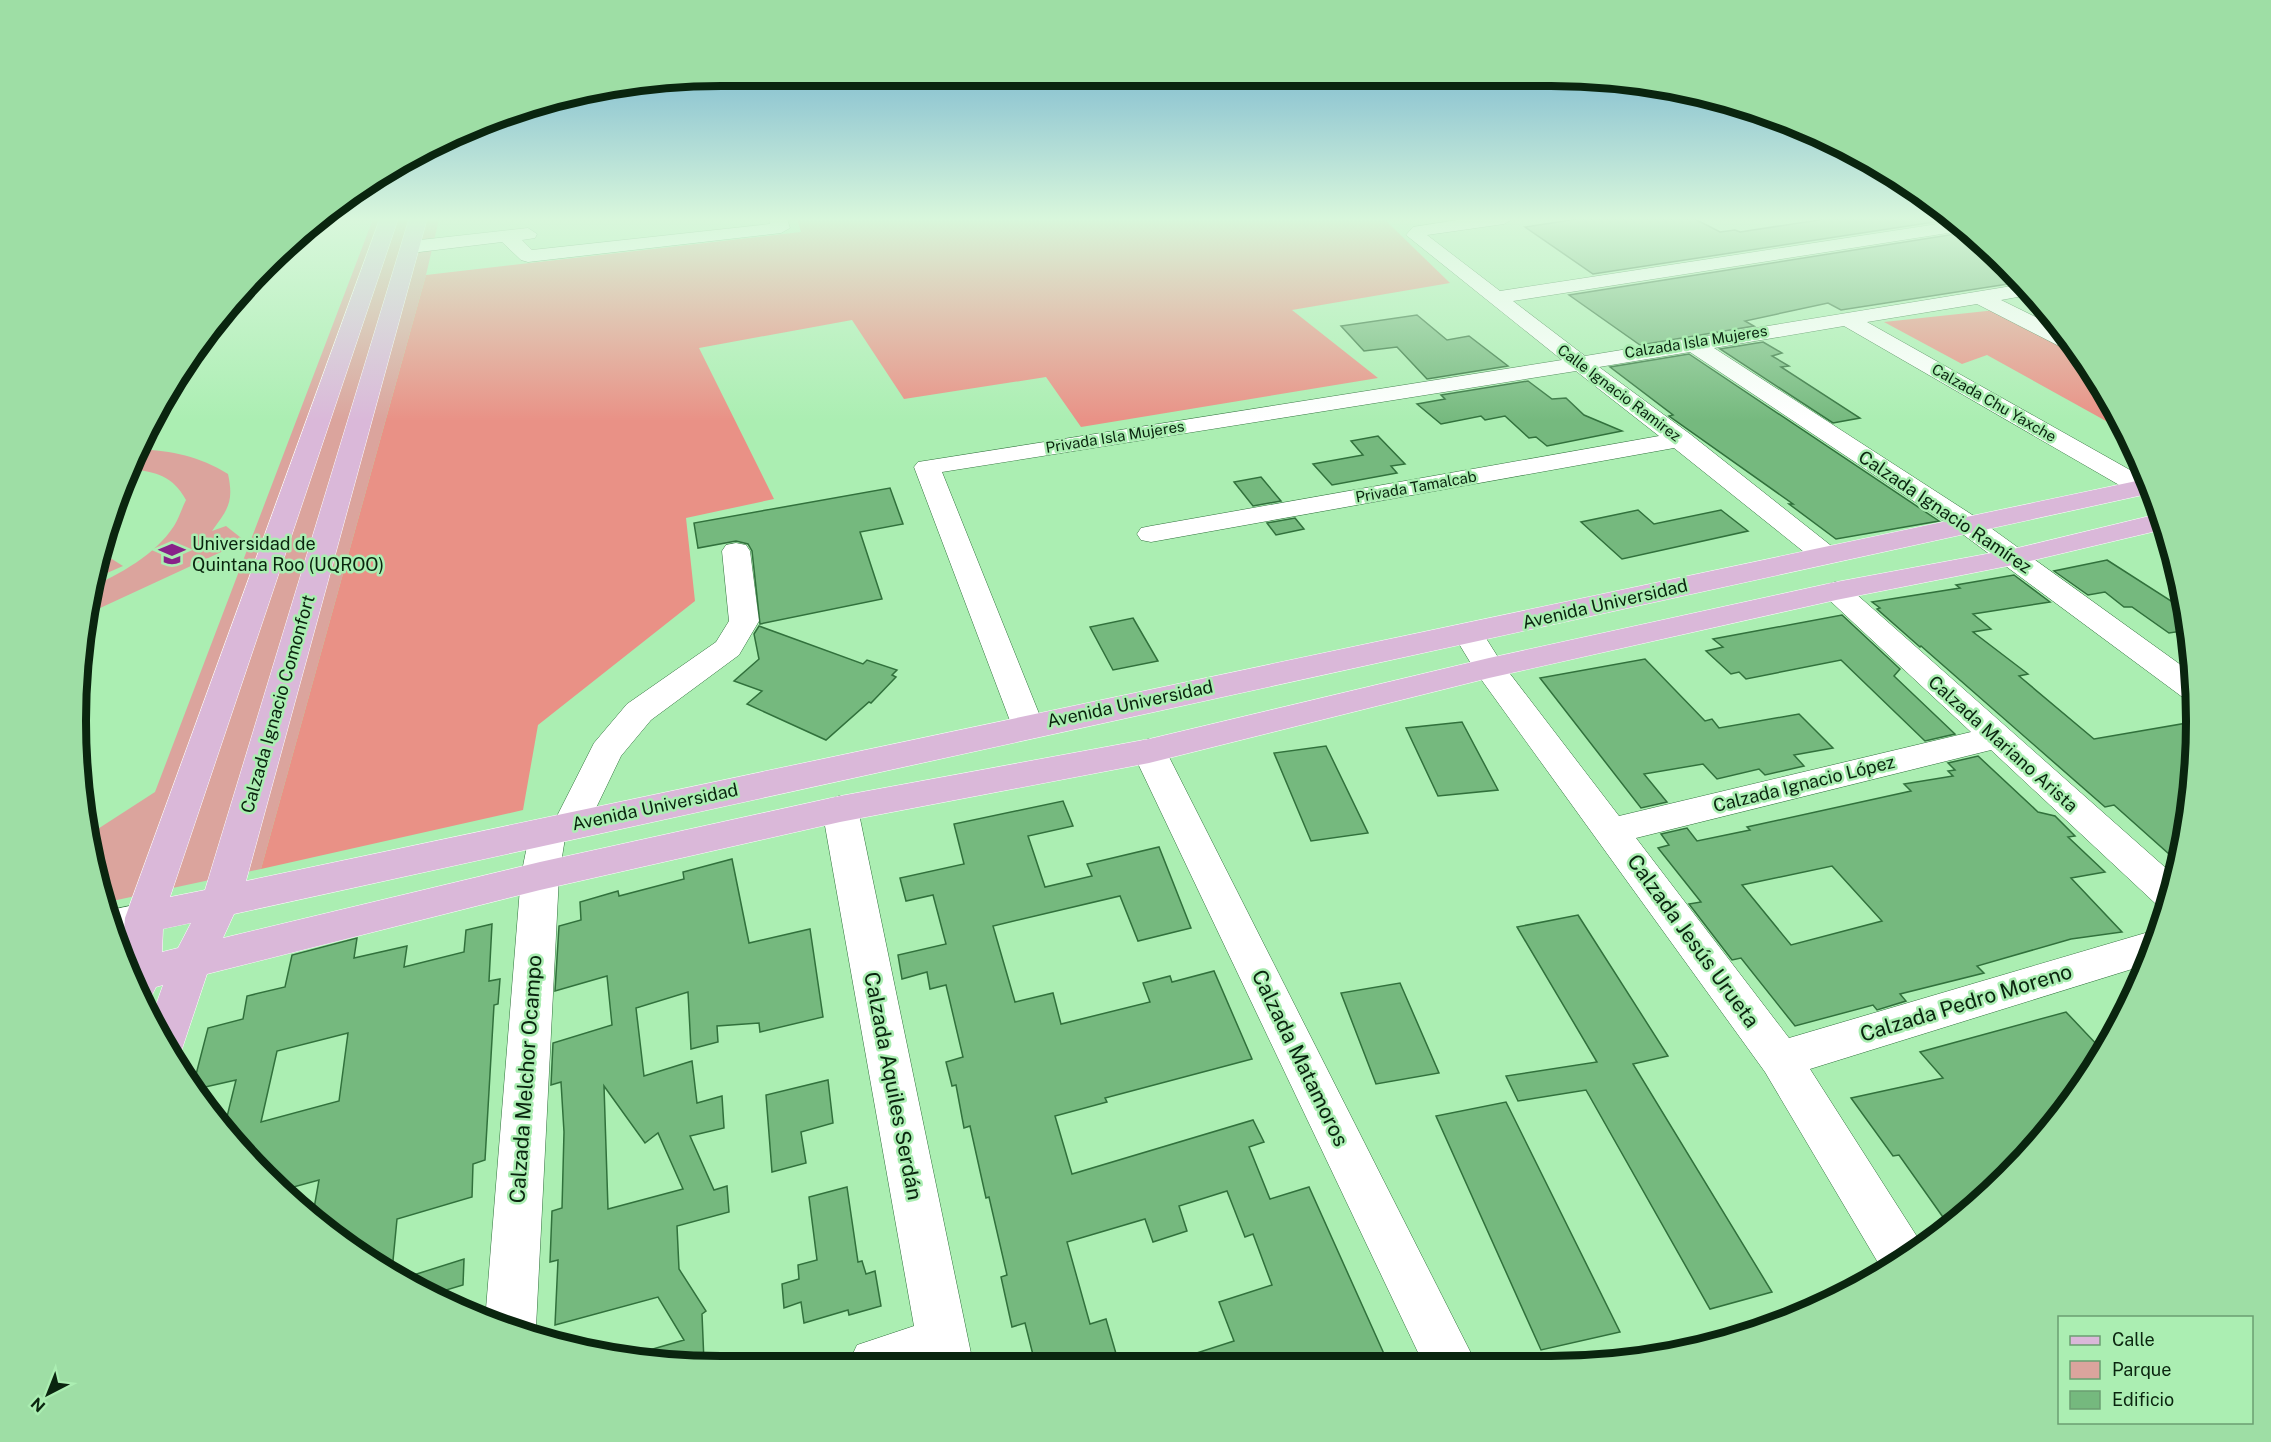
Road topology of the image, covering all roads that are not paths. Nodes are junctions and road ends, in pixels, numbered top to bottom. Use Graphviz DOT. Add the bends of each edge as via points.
graph roads {
  1 [pos="364,286"];
  2 [pos="400,286"];
  3 [pos="1482,286"];
  4 [pos="1572,286"];
  5 [pos="2017,291"];
  6 [pos="1977,296"];
  7 [pos="1496,298"];
  8 [pos="1845,318"];
  9 [pos="2055,335"];
  10 [pos="1692,343"];
  11 [pos="1577,362"];
  12 [pos="1681,440"];
  13 [pos="2138,482"];
  14 [pos="2141,487"];
  15 [pos="2154,522"];
  16 [pos="1967,524"];
  17 [pos="1151,534"];
  18 [pos="736,550"];
  19 [pos="1824,554"];
  20 [pos="2013,557"];
  21 [pos="1836,591"];
  22 [pos="1468,634"];
  23 [pos="1489,668"];
  24 [pos="2184,683"];
  25 [pos="1027,726"];
  26 [pos="1995,738"];
  27 [pos="1149,752"];
  28 [pos="840,809"];
  29 [pos="559,828"];
  30 [pos="1612,831"];
  31 [pos="540,876"];
  32 [pos="2163,888"];
  33 [pos="221,901"];
  34 [pos="128,921"];
  35 [pos="2142,950"];
  36 [pos="133,961"];
  37 [pos="191,962"];
  38 [pos="140,978"];
  39 [pos="168,1033"];
  40 [pos="1780,1059"];
  41 [pos="1899,1252"];
  42 [pos="510,1320"];
  43 [pos="945,1353"];
  44 [pos="924,1356"];
  45 [pos="1447,1356"];
  1 -- 34 [label="main road"];
  2 -- 33 [label="main road, Calzada Ignacio Comonfort"];
  3 -- 7 [label="street, Calle Ignacio Ramirez"];
  4 -- 7 [label="street"];
  5 -- 6 [label="street, Calzada Isla Mujeres"];
  6 -- 8 [label="street, Calzada Isla Mujeres"];
  6 -- 9 [label="street"];
  7 -- 11 [label="street, Calle Ignacio Ramirez"];
  8 -- 10 [label="street, Calzada Isla Mujeres"];
  8 -- 13 [label="street, Calzada Chu Yaxche"];
  10 -- 11 [label="street, Calzada Isla Mujeres"];
  10 -- 16 [label="street, Calzada Ignacio Ramírez"];
  11 -- 12 [label="street, Calle Ignacio Ramirez"];
  11 -- 25 [label="street, Privada Isla Mujeres" via="927,466"];
  12 -- 17 [label="street, Privada Tamalcab"];
  12 -- 19 [label="street, Calle Ignacio Ramirez"];
  14 -- 16 [label="main road, Avenida Universidad"];
  15 -- 20 [label="main road, Avenida Universidad"];
  16 -- 19 [label="main road, Avenida Universidad"];
  16 -- 20 [label="street, Calzada Ignacio Ramírez"];
  18 -- 29 [label="street, Calzada Melchor Ocampo" via="744,621 728,648 639,712 606,751"];
  19 -- 22 [label="main road, Avenida Universidad"];
  20 -- 21 [label="main road, Avenida Universidad"];
  20 -- 24 [label="street, Calzada Ignacio Ramírez"];
  21 -- 23 [label="main road, Avenida Universidad"];
  21 -- 26 [label="street, Calzada Mariano Arista"];
  22 -- 23 [label="street, Calzada Jesús Urueta"];
  22 -- 25 [label="main road, Avenida Universidad"];
  23 -- 27 [label="main road, Avenida Universidad"];
  23 -- 30 [label="street, Calzada Jesús Urueta"];
  25 -- 29 [label="main road, Avenida Universidad"];
  26 -- 30 [label="street, Calzada Ignacio López"];
  26 -- 32 [label="street, Calzada Mariano Arista"];
  27 -- 28 [label="main road, Avenida Universidad"];
  27 -- 45 [label="street, Calzada Matamoros"];
  28 -- 31 [label="main road, Avenida Universidad"];
  28 -- 43 [label="street, Calzada Aquiles Serdán"];
  29 -- 31 [label="street, Calzada Melchor Ocampo"];
  29 -- 33 [label="main road, Avenida Universidad"];
  30 -- 40 [label="street, Calzada Jesús Urueta"];
  31 -- 37 [label="main road, Avenida Universidad"];
  31 -- 42 [label="street, Calzada Melchor Ocampo"];
  33 -- 34 [label="main road, Avenida Universidad"];
  33 -- 37 [label="main road, Calzada Ignacio Comonfort"];
  34 -- 36 [label="main road"];
  35 -- 40 [label="street, Calzada Pedro Moreno"];
  37 -- 38 [label="main road, Avenida Universidad"];
  37 -- 39 [label="main road, Calzada Ignacio Comonfort"];
  40 -- 41 [label="street, Calzada Jesús Urueta"];
  43 -- 44 [label="street"];
}
